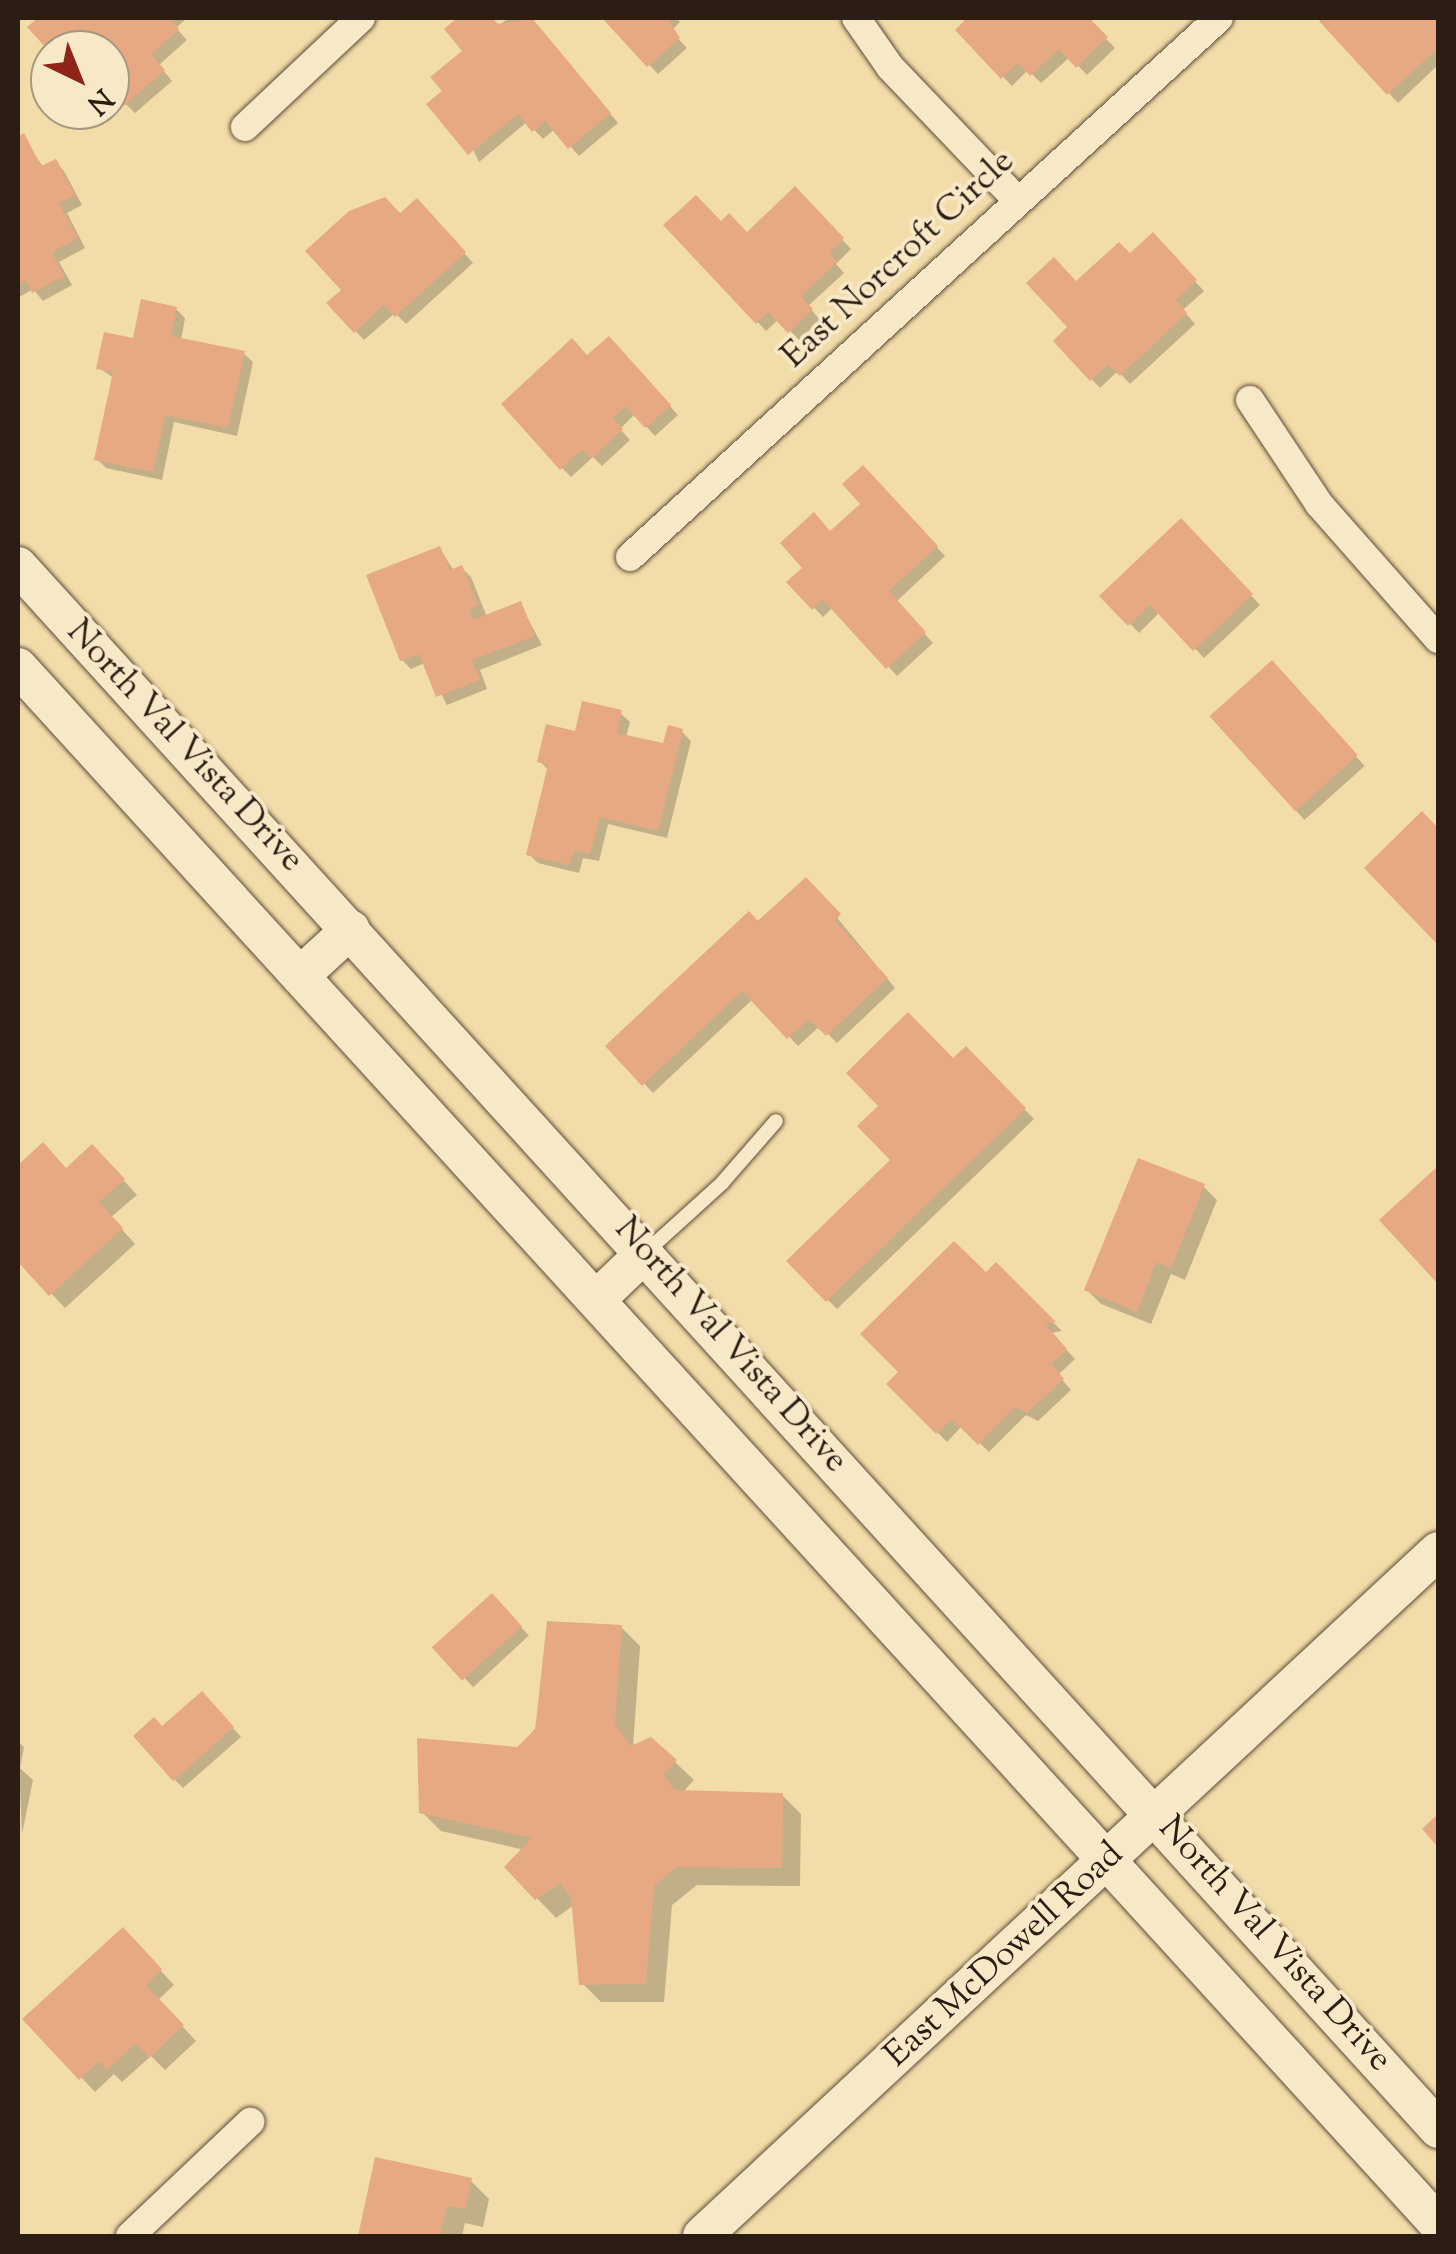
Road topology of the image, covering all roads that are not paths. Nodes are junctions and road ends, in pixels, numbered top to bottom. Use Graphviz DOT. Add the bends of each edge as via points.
graph roads {
  1 [pos="362,18"];
  2 [pos="856,18"];
  3 [pos="1220,18"];
  4 [pos="245,127"];
  5 [pos="1018,202"];
  6 [pos="1250,400"];
  7 [pos="630,558"];
  8 [pos="18,566"];
  9 [pos="1438,639"];
  10 [pos="18,667"];
  11 [pos="351,930"];
  12 [pos="300,976"];
  13 [pos="776,1122"];
  14 [pos="646,1253"];
  15 [pos="597,1299"];
  16 [pos="1438,1550"];
  17 [pos="1157,1815"];
  18 [pos="1107,1862"];
  19 [pos="250,2122"];
  20 [pos="1438,2129"];
  21 [pos="1438,2224"];
  22 [pos="130,2236"];
  23 [pos="702,2236"];
  1 -- 4 [label="street"];
  2 -- 5 [label="street" via="890,67"];
  3 -- 5 [label="street, East Norcroft Circle"];
  5 -- 7 [label="street, East Norcroft Circle"];
  6 -- 9 [label="street" via="1319,504"];
  8 -- 11 [label="main road, North Val Vista Drive"];
  10 -- 12 [label="main road, North Val Vista Drive"];
  11 -- 12 [label="main road"];
  11 -- 14 [label="main road, North Val Vista Drive"];
  12 -- 15 [label="main road, North Val Vista Drive"];
  13 -- 14 [label="lane" via="722,1184"];
  14 -- 15 [label="main road"];
  14 -- 17 [label="main road, North Val Vista Drive"];
  15 -- 18 [label="main road, North Val Vista Drive"];
  16 -- 17 [label="main road, East McDowell Road"];
  17 -- 18 [label="main road, East McDowell Road"];
  17 -- 20 [label="main road, North Val Vista Drive"];
  18 -- 21 [label="main road, North Val Vista Drive"];
  18 -- 23 [label="main road, East McDowell Road"];
  19 -- 22 [label="street"];
}
